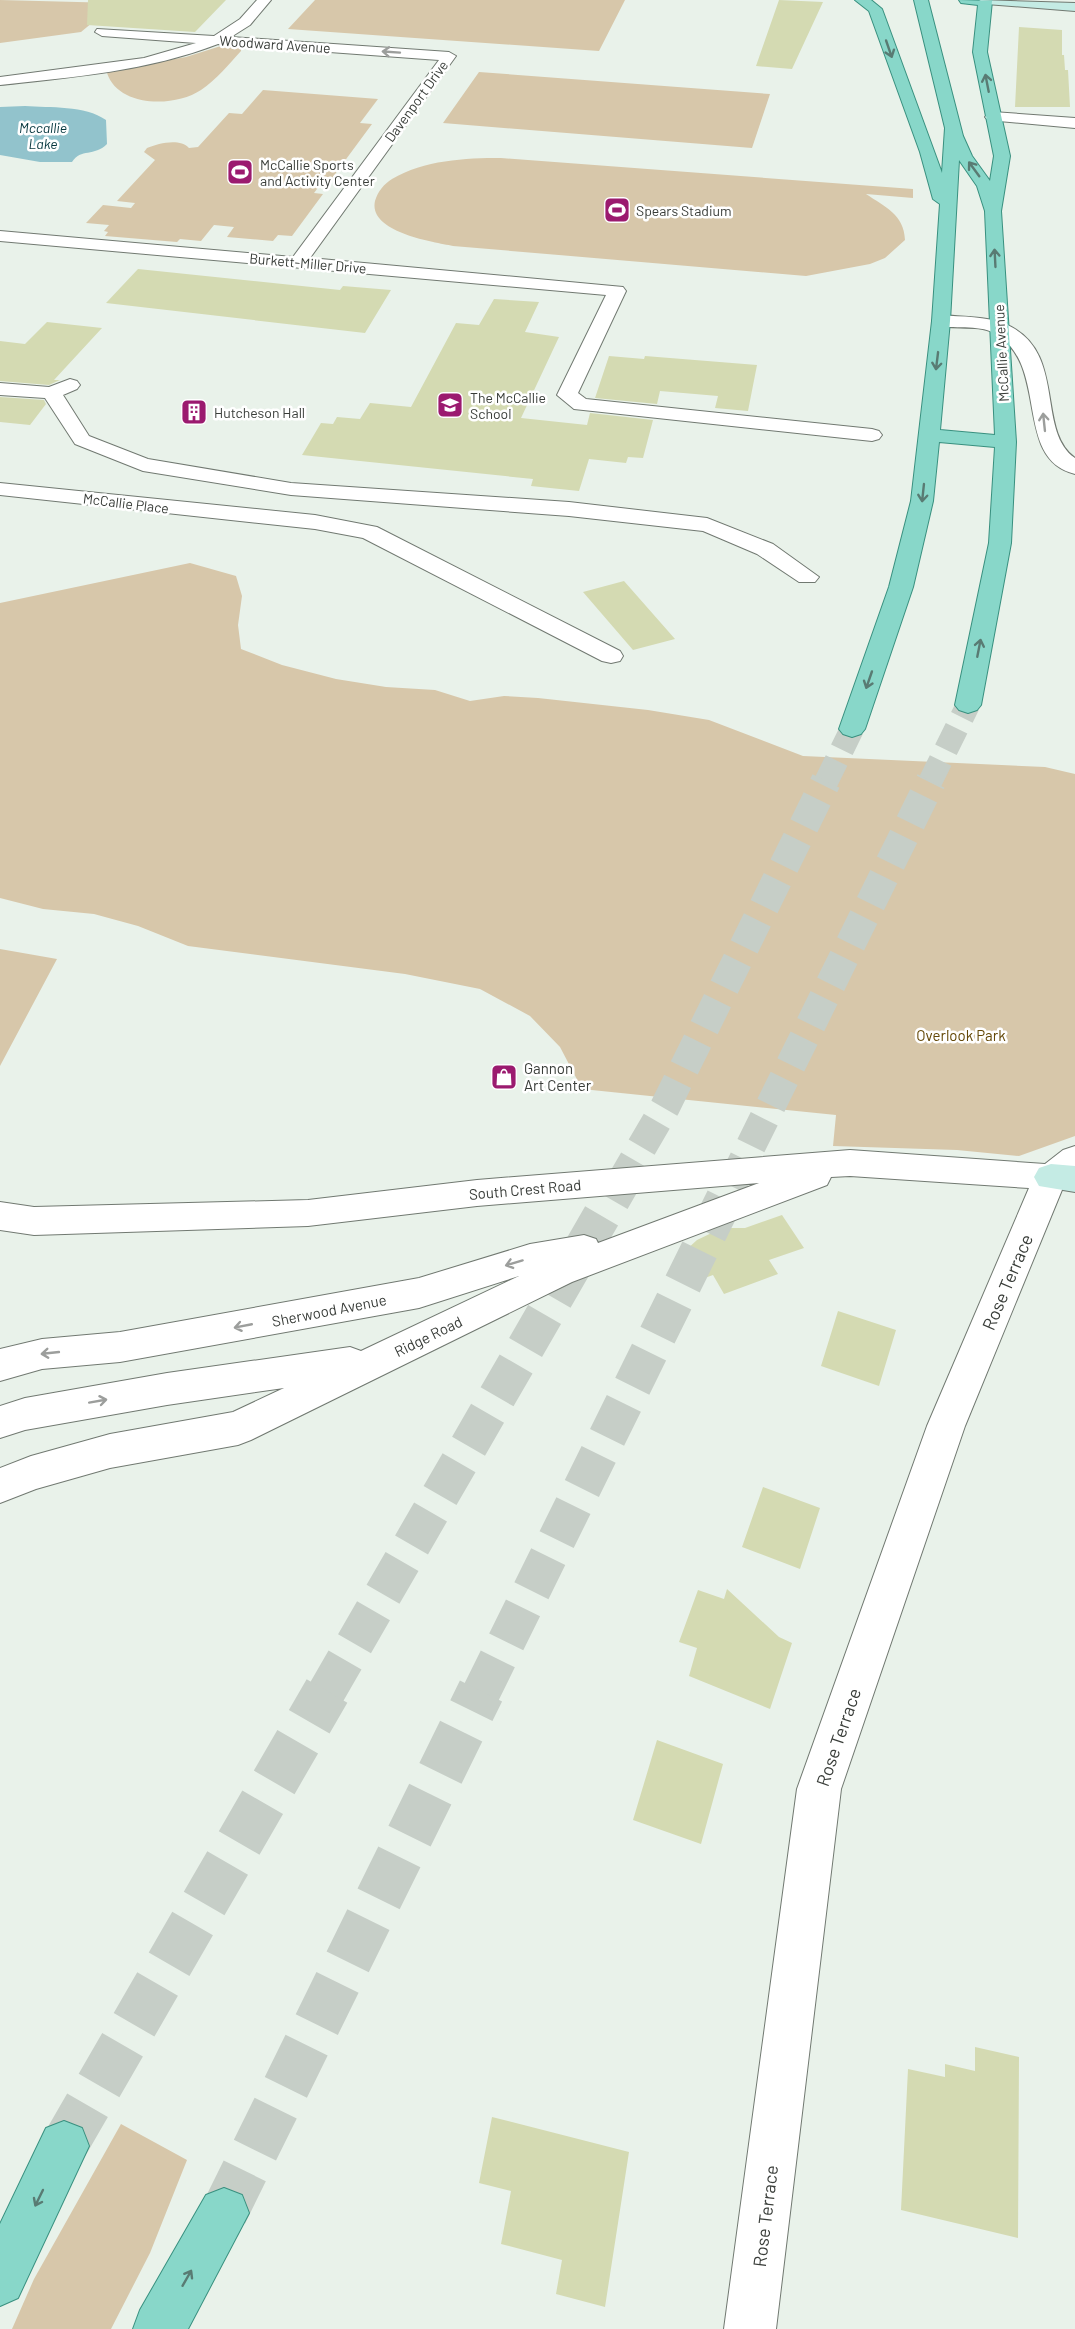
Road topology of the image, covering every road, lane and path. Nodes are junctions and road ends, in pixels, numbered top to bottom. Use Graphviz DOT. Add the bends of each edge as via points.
graph roads {
  1 [pos="264,0"];
  2 [pos="862,0"];
  3 [pos="921,0"];
  4 [pos="966,0"];
  5 [pos="985,1"];
  6 [pos="1075,7"];
  7 [pos="102,32"];
  8 [pos="220,40"];
  9 [pos="449,56"];
  10 [pos="0,81"];
  11 [pos="993,117"];
  12 [pos="1075,123"];
  13 [pos="953,127"];
  14 [pos="993,211"];
  15 [pos="0,236"];
  16 [pos="947,240"];
  17 [pos="298,262"];
  18 [pos="941,321"];
  19 [pos="999,328"];
  20 [pos="0,389"];
  21 [pos="872,435"];
  22 [pos="928,435"];
  23 [pos="1006,442"];
  24 [pos="1075,468"];
  25 [pos="0,489"];
  26 [pos="291,489"];
  27 [pos="38,493"];
  28 [pos="0,501"];
  29 [pos="251,517"];
  30 [pos="807,577"];
  31 [pos="611,656"];
  32 [pos="968,705"];
  33 [pos="852,729"];
  34 [pos="850,1163"];
  35 [pos="1067,1172"];
  36 [pos="0,1216"];
  37 [pos="654,1237"];
  38 [pos="381,1359"];
  39 [pos="0,1365"];
  40 [pos="0,1422"];
  41 [pos="0,1486"];
  42 [pos="64,2146"];
  43 [pos="224,2213"];
  44 [pos="0,2280"];
  45 [pos="159,2329"];
  46 [pos="750,2329"];
  1 -- 8 [label="street" via="247,23"];
  2 -- 16 [label="main road, one-way" via="875,9 928,152"];
  3 -- 13 [label="main road"];
  4 -- 5 [label="main road"];
  5 -- 6 [label="street"];
  11 -- 5 [label="main road, McCallie Avenue, one-way" via="980,52"];
  7 -- 8 [label="street, Woodward Avenue"];
  9 -- 8 [label="street, Woodward Avenue, one-way"];
  8 -- 10 [label="street" via="171,56"];
  9 -- 17 [label="street, Davenport Drive"];
  11 -- 12 [label="street"];
  11 -- 14 [label="main road, McCallie Avenue" via="1002,156"];
  14 -- 13 [label="main road, one-way" via="986,186 959,146"];
  13 -- 16 [label="main road"];
  19 -- 14 [label="main road, McCallie Avenue, one-way"];
  15 -- 17 [label="street, Burkett-Miller Drive"];
  16 -- 18 [label="main road"];
  17 -- 21 [label="street, Burkett-Miller Drive" via="617,291 567,395 581,405"];
  18 -- 19 [label="street"];
  18 -- 22 [label="main road, one-way"];
  19 -- 23 [label="main road, McCallie Avenue"];
  24 -- 19 [label="street, one-way" via="1055,452 1045,433 1039,375 1023,345"];
  20 -- 26 [label="street" via="60,389 82,440 142,465"];
  22 -- 23 [label="main road"];
  22 -- 33 [label="main road, one-way" via="922,501 901,587"];
  32 -- 23 [label="main road, McCallie Avenue, one-way" via="1000,543"];
  25 -- 27 [label="street, McCallie Place"];
  26 -- 29 [label="street"];
  26 -- 30 [label="street" via="569,509 706,525 765,549"];
  27 -- 28 [label="street"];
  27 -- 29 [label="street, McCallie Place"];
  29 -- 31 [label="street, McCallie Place" via="315,522 369,532"];
  34 -- 35 [label="street, South Crest Road"];
  34 -- 36 [label="street, South Crest Road" via="477,1193 308,1213 34,1221"];
  34 -- 37 [label="street, Ridge Road"];
  35 -- 46 [label="street, Rose Terrace" via="946,1426 819,1789"];
  37 -- 38 [label="street, Ridge Road" via="560,1272"];
  37 -- 39 [label="street, Sherwood Avenue, one-way" via="530,1258 419,1293 120,1347 42,1354"];
  40 -- 38 [label="street, one-way" via="25,1414 167,1389"];
  38 -- 41 [label="street, Ridge Road" via="238,1428 110,1450"];
  42 -- 44 [label="main road, one-way"];
  45 -- 43 [label="main road, one-way"];
}
